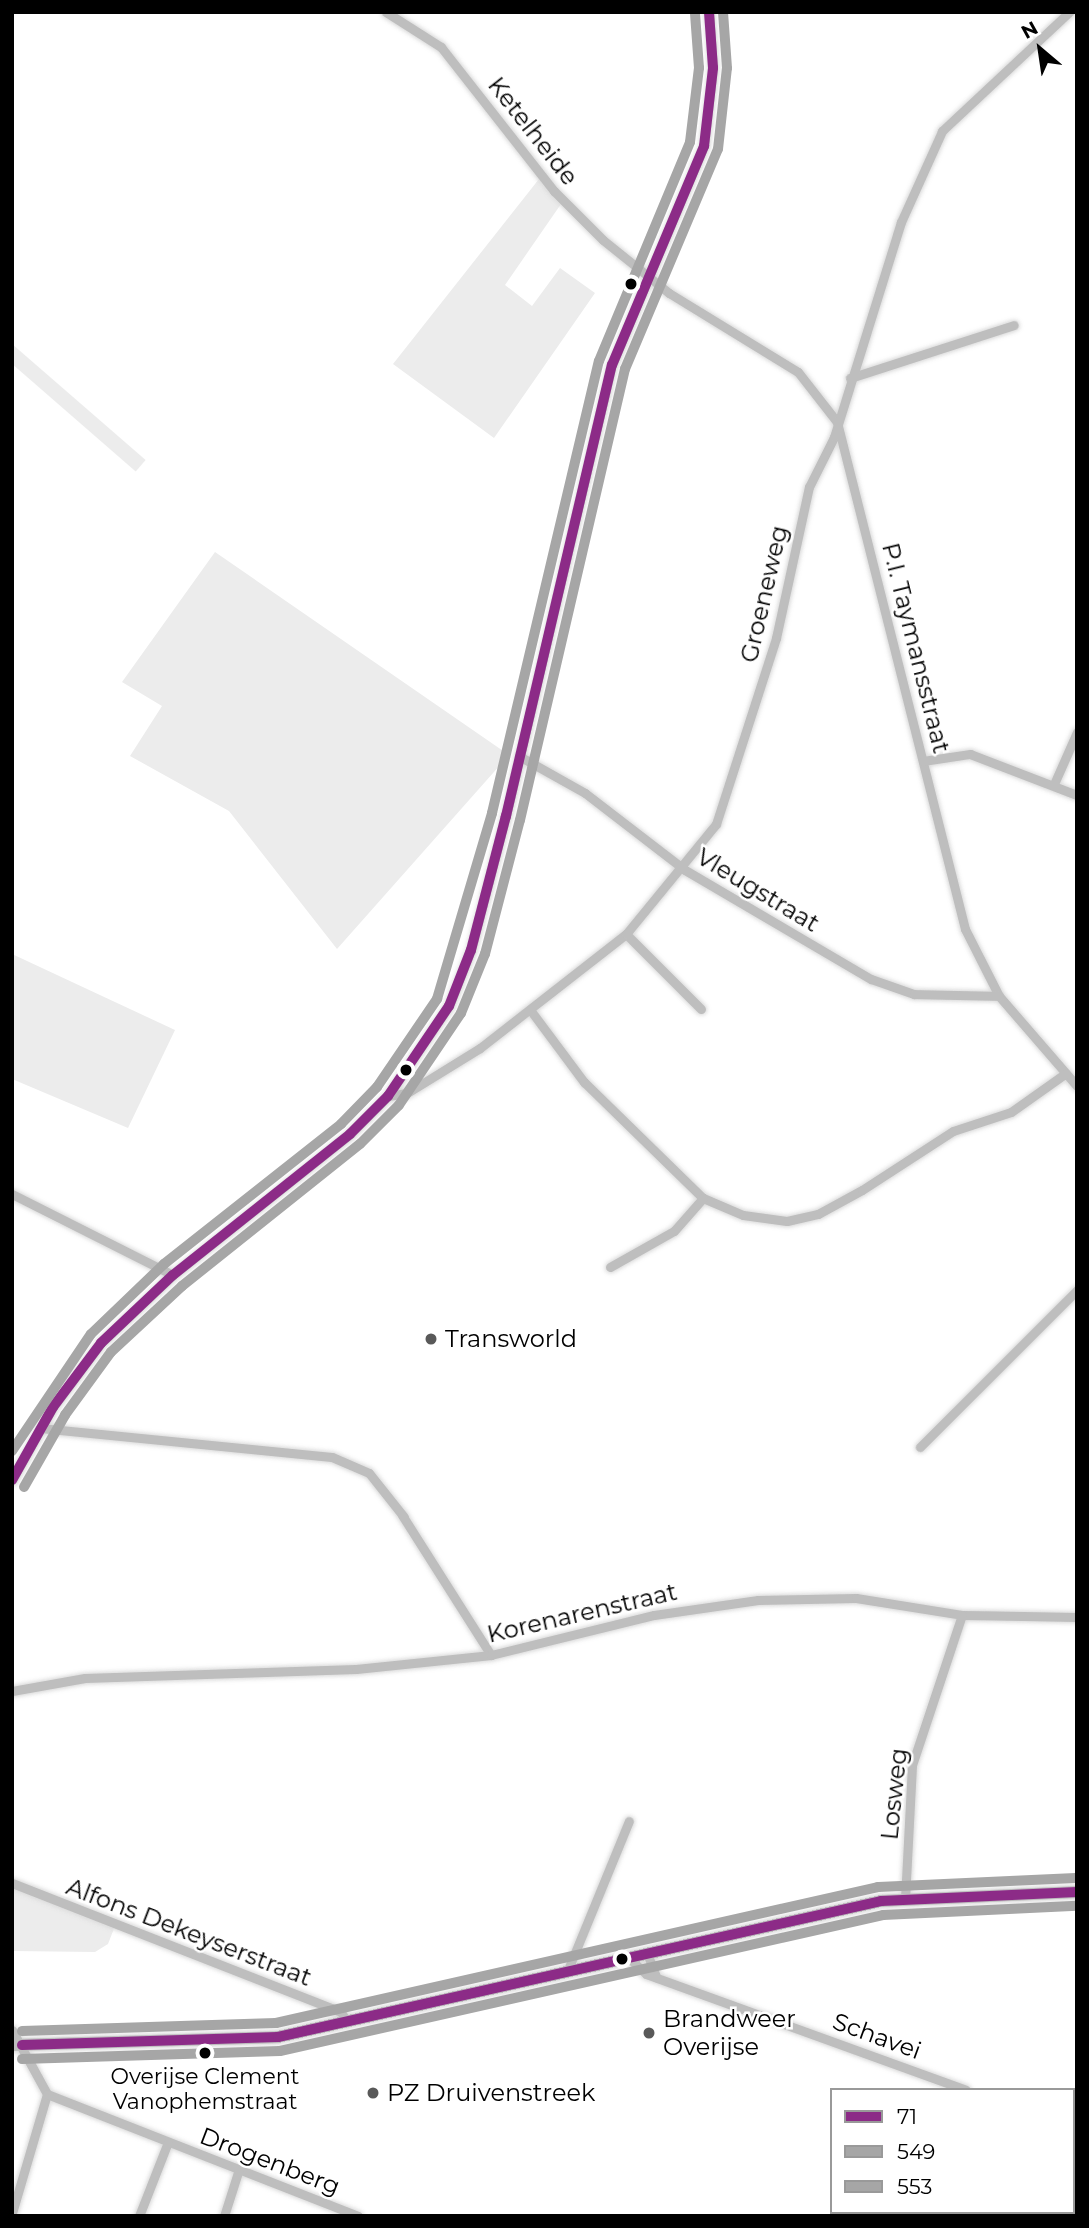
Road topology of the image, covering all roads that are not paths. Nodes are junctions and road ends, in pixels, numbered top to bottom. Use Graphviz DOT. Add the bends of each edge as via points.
graph roads {
  1 [pos="386,12"];
  2 [pos="709,12"];
  3 [pos="1069,12"];
  4 [pos="649,277"];
  5 [pos="1014,325"];
  6 [pos="850,378"];
  7 [pos="837,422"];
  8 [pos="1077,732"];
  9 [pos="519,756"];
  10 [pos="923,761"];
  11 [pos="1054,784"];
  12 [pos="1077,795"];
  13 [pos="685,870"];
  14 [pos="626,934"];
  15 [pos="999,996"];
  16 [pos="701,1009"];
  17 [pos="531,1012"];
  18 [pos="1066,1073"];
  19 [pos="1077,1086"];
  20 [pos="388,1096"];
  21 [pos="12,1194"];
  22 [pos="703,1198"];
  23 [pos="610,1267"];
  24 [pos="173,1275"];
  25 [pos="1077,1290"];
  26 [pos="40,1428"];
  27 [pos="920,1447"];
  28 [pos="12,1480"];
  29 [pos="962,1615"];
  30 [pos="1077,1617"];
  31 [pos="491,1656"];
  32 [pos="12,1691"];
  33 [pos="629,1821"];
  34 [pos="12,1883"];
  35 [pos="1077,1892"];
  36 [pos="905,1899"];
  37 [pos="647,1953"];
  38 [pos="628,1958"];
  39 [pos="566,1972"];
  40 [pos="656,1977"];
  41 [pos="347,2022"];
  42 [pos="12,2030"];
  43 [pos="17,2045"];
  44 [pos="961,2088"];
  45 [pos="47,2094"];
  46 [pos="169,2142"];
  47 [pos="239,2169"];
  48 [pos="12,2213"];
  49 [pos="139,2216"];
  50 [pos="224,2216"];
  51 [pos="359,2216"];
  1 -- 4 [label="street, Ketelheide" via="440,47 554,191"];
  2 -- 4 [label="street" via="712,95 704,146"];
  3 -- 6 [label="street, Groeneweg" via="942,131 881,274"];
  4 -- 7 [label="street, P.I. Taymansstraat" via="779,357 819,394"];
  4 -- 9 [label="street" via="605,389"];
  5 -- 6 [label="street"];
  6 -- 7 [label="street, Groeneweg"];
  7 -- 10 [label="street, P.I. Taymansstraat"];
  7 -- 13 [label="street, Groeneweg" via="802,512 795,564 748,741 716,824"];
  8 -- 11 [label="street"];
  9 -- 13 [label="street, Vleugstraat" via="584,793"];
  9 -- 20 [label="street" via="463,972 443,1016"];
  10 -- 11 [label="street" via="970,754"];
  10 -- 15 [label="street, P.I. Taymansstraat" via="965,929"];
  11 -- 12 [label="street"];
  13 -- 14 [label="street, Groeneweg"];
  13 -- 15 [label="street, Vleugstraat" via="871,979 915,994"];
  14 -- 16 [label="street"];
  14 -- 17 [label="street, Groeneweg"];
  15 -- 18 [label="street, P.I. Taymansstraat"];
  17 -- 20 [label="street, Groeneweg" via="407,1093"];
  17 -- 22 [label="street" via="584,1082"];
  18 -- 19 [label="street, P.I. Taymansstraat"];
  18 -- 22 [label="street" via="1011,1112 953,1131 818,1214 787,1221 743,1215"];
  20 -- 24 [label="street" via="302,1175"];
  21 -- 24 [label="street"];
  22 -- 23 [label="street" via="674,1231"];
  24 -- 26 [label="street" via="101,1343"];
  25 -- 27 [label="street"];
  26 -- 28 [label="street"];
  26 -- 31 [label="street" via="332,1457 379,1482"];
  29 -- 30 [label="street, Korenarenstraat"];
  29 -- 31 [label="street, Korenarenstraat" via="856,1598 758,1600 654,1615"];
  29 -- 36 [label="street, Losweg" via="912,1765"];
  31 -- 32 [label="street, Korenarenstraat" via="356,1669 85,1678"];
  33 -- 39 [label="street"];
  34 -- 41 [label="street, Alfons Dekeyserstraat" via="341,2012"];
  35 -- 36 [label="main road"];
  36 -- 37 [label="main road"];
  37 -- 38 [label="main road"];
  37 -- 40 [label="street"];
  38 -- 39 [label="main road"];
  38 -- 40 [label="street, Schavei"];
  39 -- 41 [label="main road"];
  40 -- 44 [label="street, Schavei"];
  41 -- 43 [label="main road" via="222,2044"];
  42 -- 43 [label="street"];
  43 -- 45 [label="street"];
  45 -- 46 [label="street, Drogenberg"];
  45 -- 48 [label="street"];
  46 -- 47 [label="street, Drogenberg"];
  46 -- 49 [label="street, Drogenberg"];
  47 -- 50 [label="street"];
  47 -- 51 [label="street, Drogenberg"];
}
